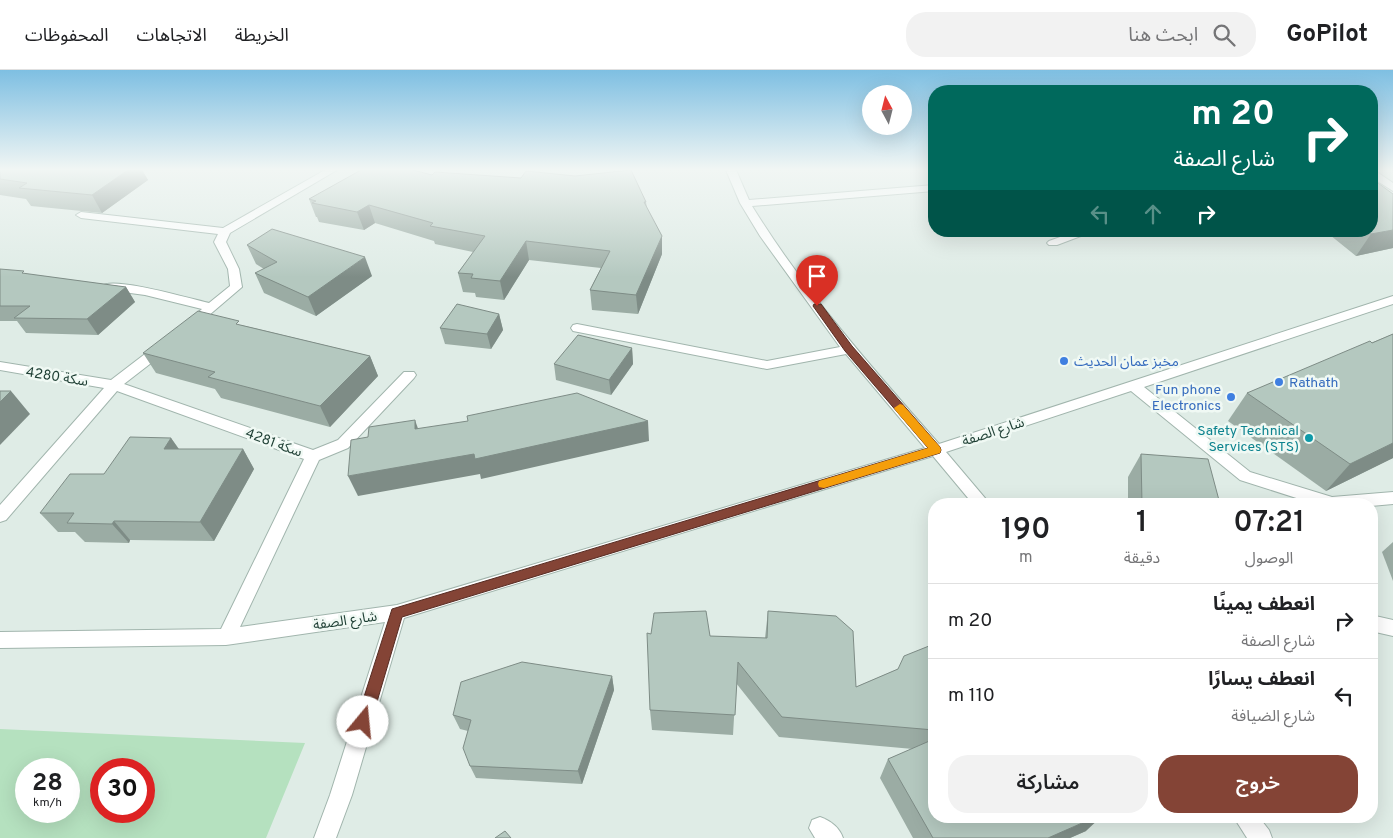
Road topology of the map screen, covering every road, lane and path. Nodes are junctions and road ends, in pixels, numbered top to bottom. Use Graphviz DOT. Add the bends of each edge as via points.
graph roads {
  1 [pos="269,206"];
  2 [pos="746,206"];
  3 [pos="81,215"];
  4 [pos="225,231"];
  5 [pos="1071,237"];
  6 [pos="1053,243"];
  7 [pos="96,284"];
  8 [pos="1393,300"];
  9 [pos="212,308"];
  10 [pos="577,328"];
  11 [pos="849,349"];
  12 [pos="0,366"];
  13 [pos="409,375"];
  14 [pos="114,385"];
  15 [pos="1133,385"];
  16 [pos="936,450"];
  17 [pos="314,456"];
  18 [pos="977,498"];
  19 [pos="1316,498"];
  20 [pos="1393,498"];
  21 [pos="1378,499"];
  22 [pos="0,516"];
  23 [pos="397,613"];
  24 [pos="1378,625"];
  25 [pos="1393,628"];
  26 [pos="226,637"];
  27 [pos="0,640"];
  28 [pos="1250,823"];
  29 [pos="325,838"];
  30 [pos="1262,838"];
  1 -- 4 [label="street"];
  2 -- 11 [label="street"];
  3 -- 4 [label="street"];
  4 -- 9 [label="street" via="220,242 238,277 236,287"];
  5 -- 6 [label="street"];
  7 -- 9 [label="street" via="145,291"];
  8 -- 15 [label="street, شارع الصفة"];
  9 -- 14 [label="street"];
  10 -- 11 [label="street" via="767,366"];
  11 -- 16 [label="street"];
  12 -- 14 [label="street, سكة 4280"];
  13 -- 17 [label="street, سكة 4281" via="343,444"];
  14 -- 17 [label="street, سكة 4281"];
  14 -- 22 [label="street"];
  15 -- 16 [label="street, شارع الصفة"];
  15 -- 19 [label="street" via="1245,476"];
  16 -- 18 [label="street"];
  16 -- 23 [label="street, شارع الصفة"];
  17 -- 26 [label="street"];
  20 -- 21 [label="street"];
  23 -- 26 [label="street, شارع الصفة"];
  23 -- 29 [label="street"];
  24 -- 25 [label="street"];
  26 -- 27 [label="street, شارع الصفة"];
  28 -- 30 [label="street"];
}
